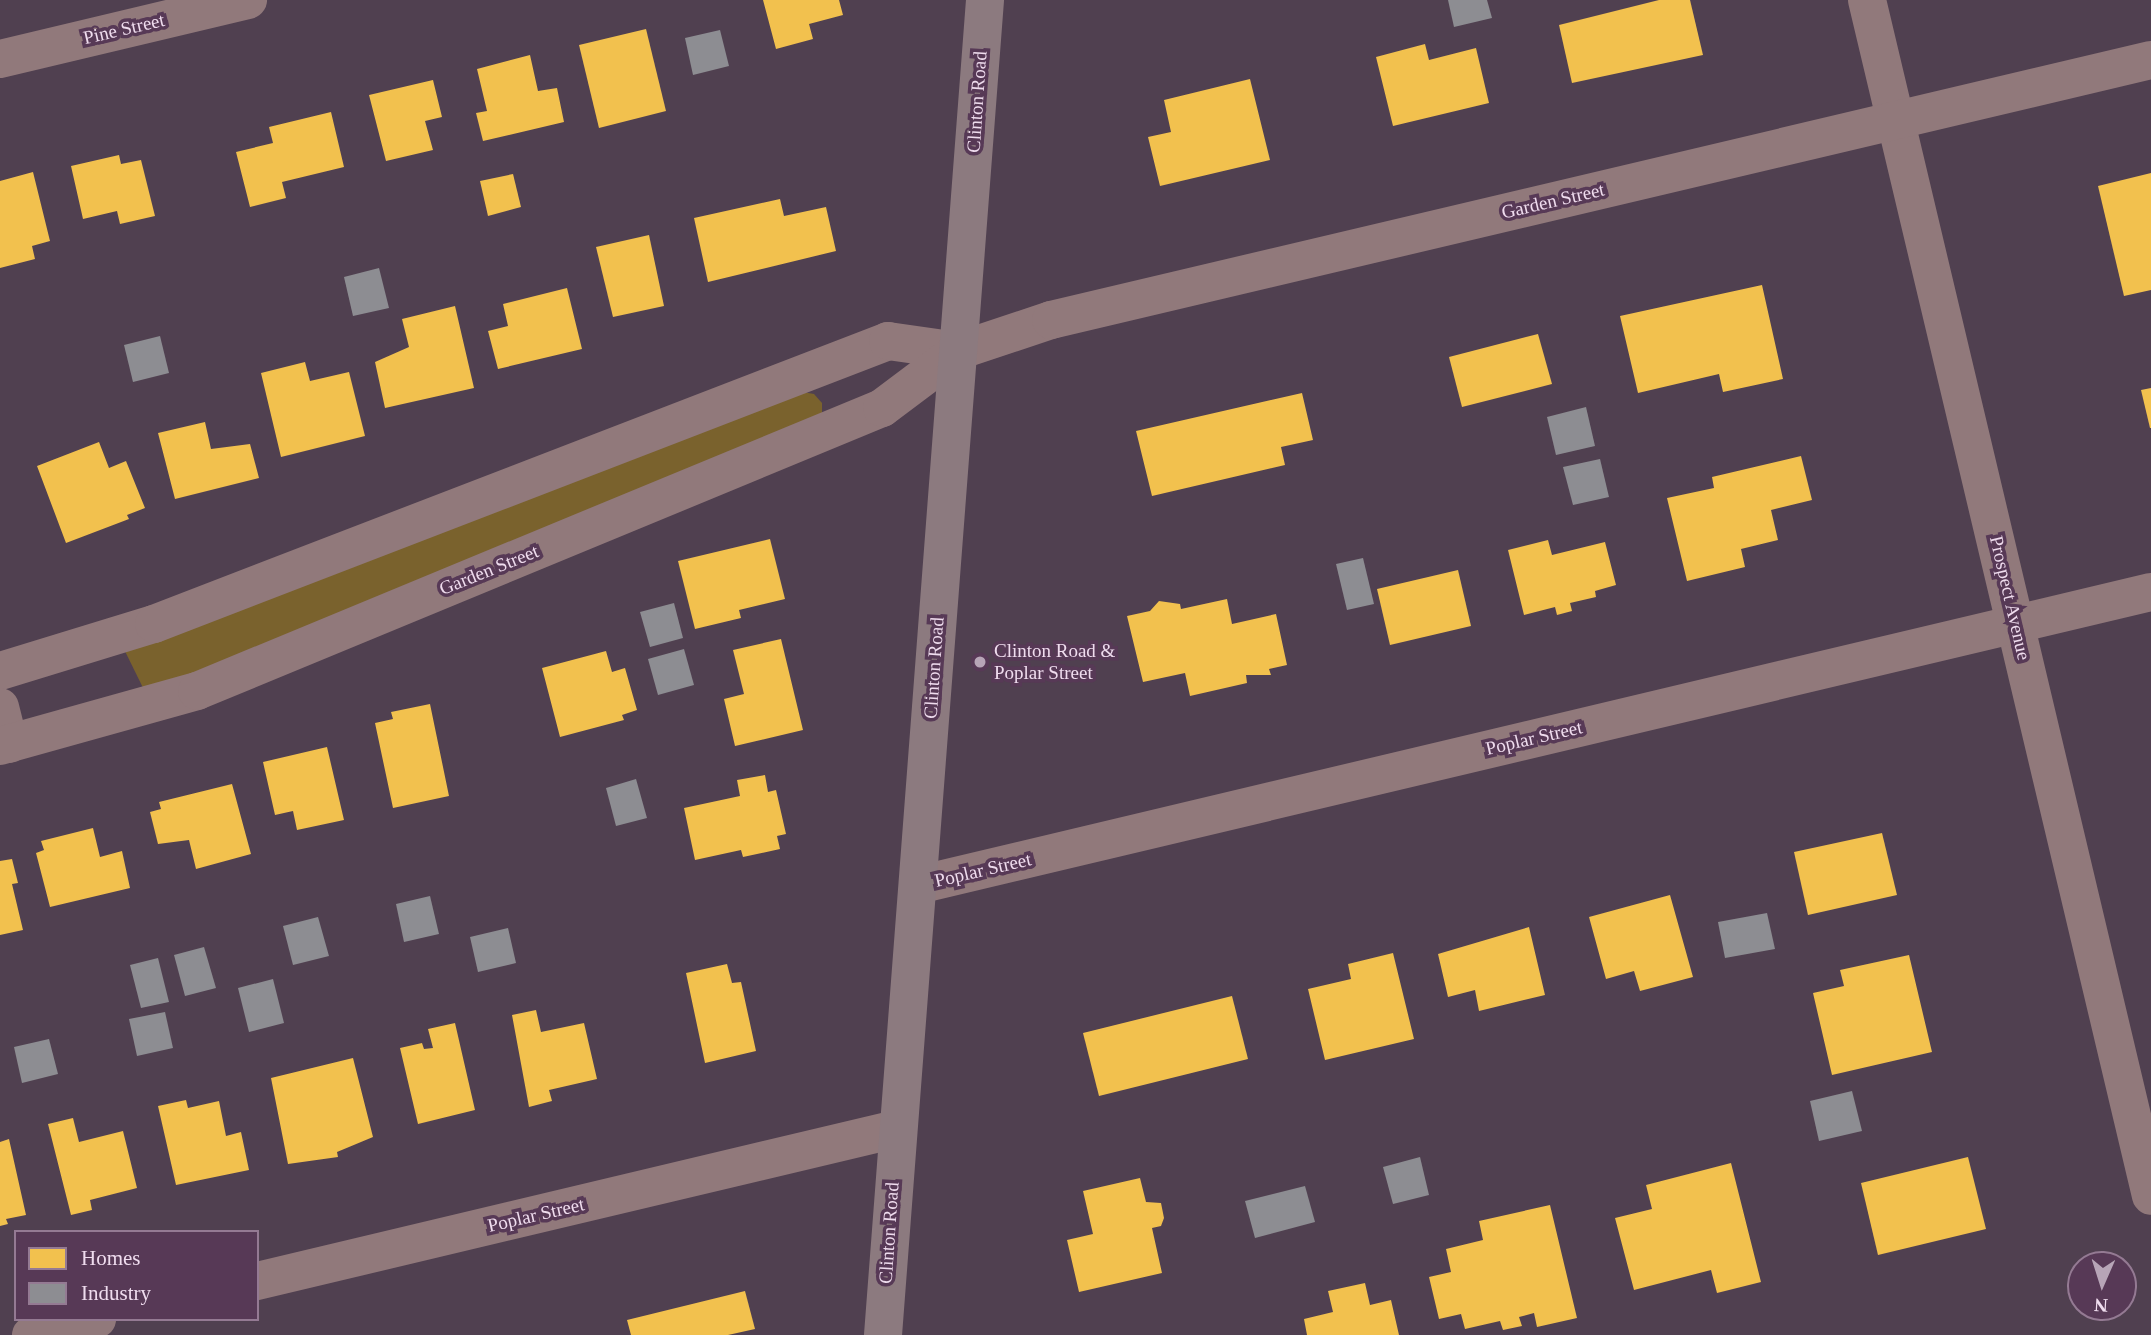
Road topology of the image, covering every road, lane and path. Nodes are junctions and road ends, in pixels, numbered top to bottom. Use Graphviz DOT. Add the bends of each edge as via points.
graph roads {
  1 [pos="248,0"];
  2 [pos="985,0"];
  3 [pos="1867,0"];
  4 [pos="0,59"];
  5 [pos="2151,60"];
  6 [pos="1896,121"];
  7 [pos="958,351"];
  8 [pos="2151,592"];
  9 [pos="2016,624"];
  10 [pos="0,671"];
  11 [pos="0,707"];
  12 [pos="4,745"];
  13 [pos="918,886"];
  14 [pos="896,1129"];
  15 [pos="2151,1196"];
  16 [pos="259,1281"];
  17 [pos="89,1321"];
  18 [pos="31,1335"];
  19 [pos="883,1335"];
  1 -- 4 [label="street, Pine Street"];
  2 -- 7 [label="main road, Clinton Road"];
  3 -- 6 [label="street, Prospect Avenue"];
  5 -- 6 [label="street, Garden Street"];
  6 -- 7 [label="street, Garden Street" via="1051,320"];
  6 -- 9 [label="street, Prospect Avenue"];
  7 -- 10 [label="street, Garden Street" via="888,341 154,624"];
  7 -- 12 [label="street, Garden Street" via="882,408 197,691"];
  7 -- 13 [label="main road, Clinton Road"];
  8 -- 9 [label="street, Poplar Street"];
  9 -- 13 [label="street, Poplar Street"];
  9 -- 15 [label="street, Prospect Avenue"];
  11 -- 12 [label="street"];
  13 -- 14 [label="main road, Clinton Road"];
  14 -- 16 [label="street, Poplar Street"];
  14 -- 19 [label="main road, Clinton Road"];
  17 -- 18 [label="street"];
}
